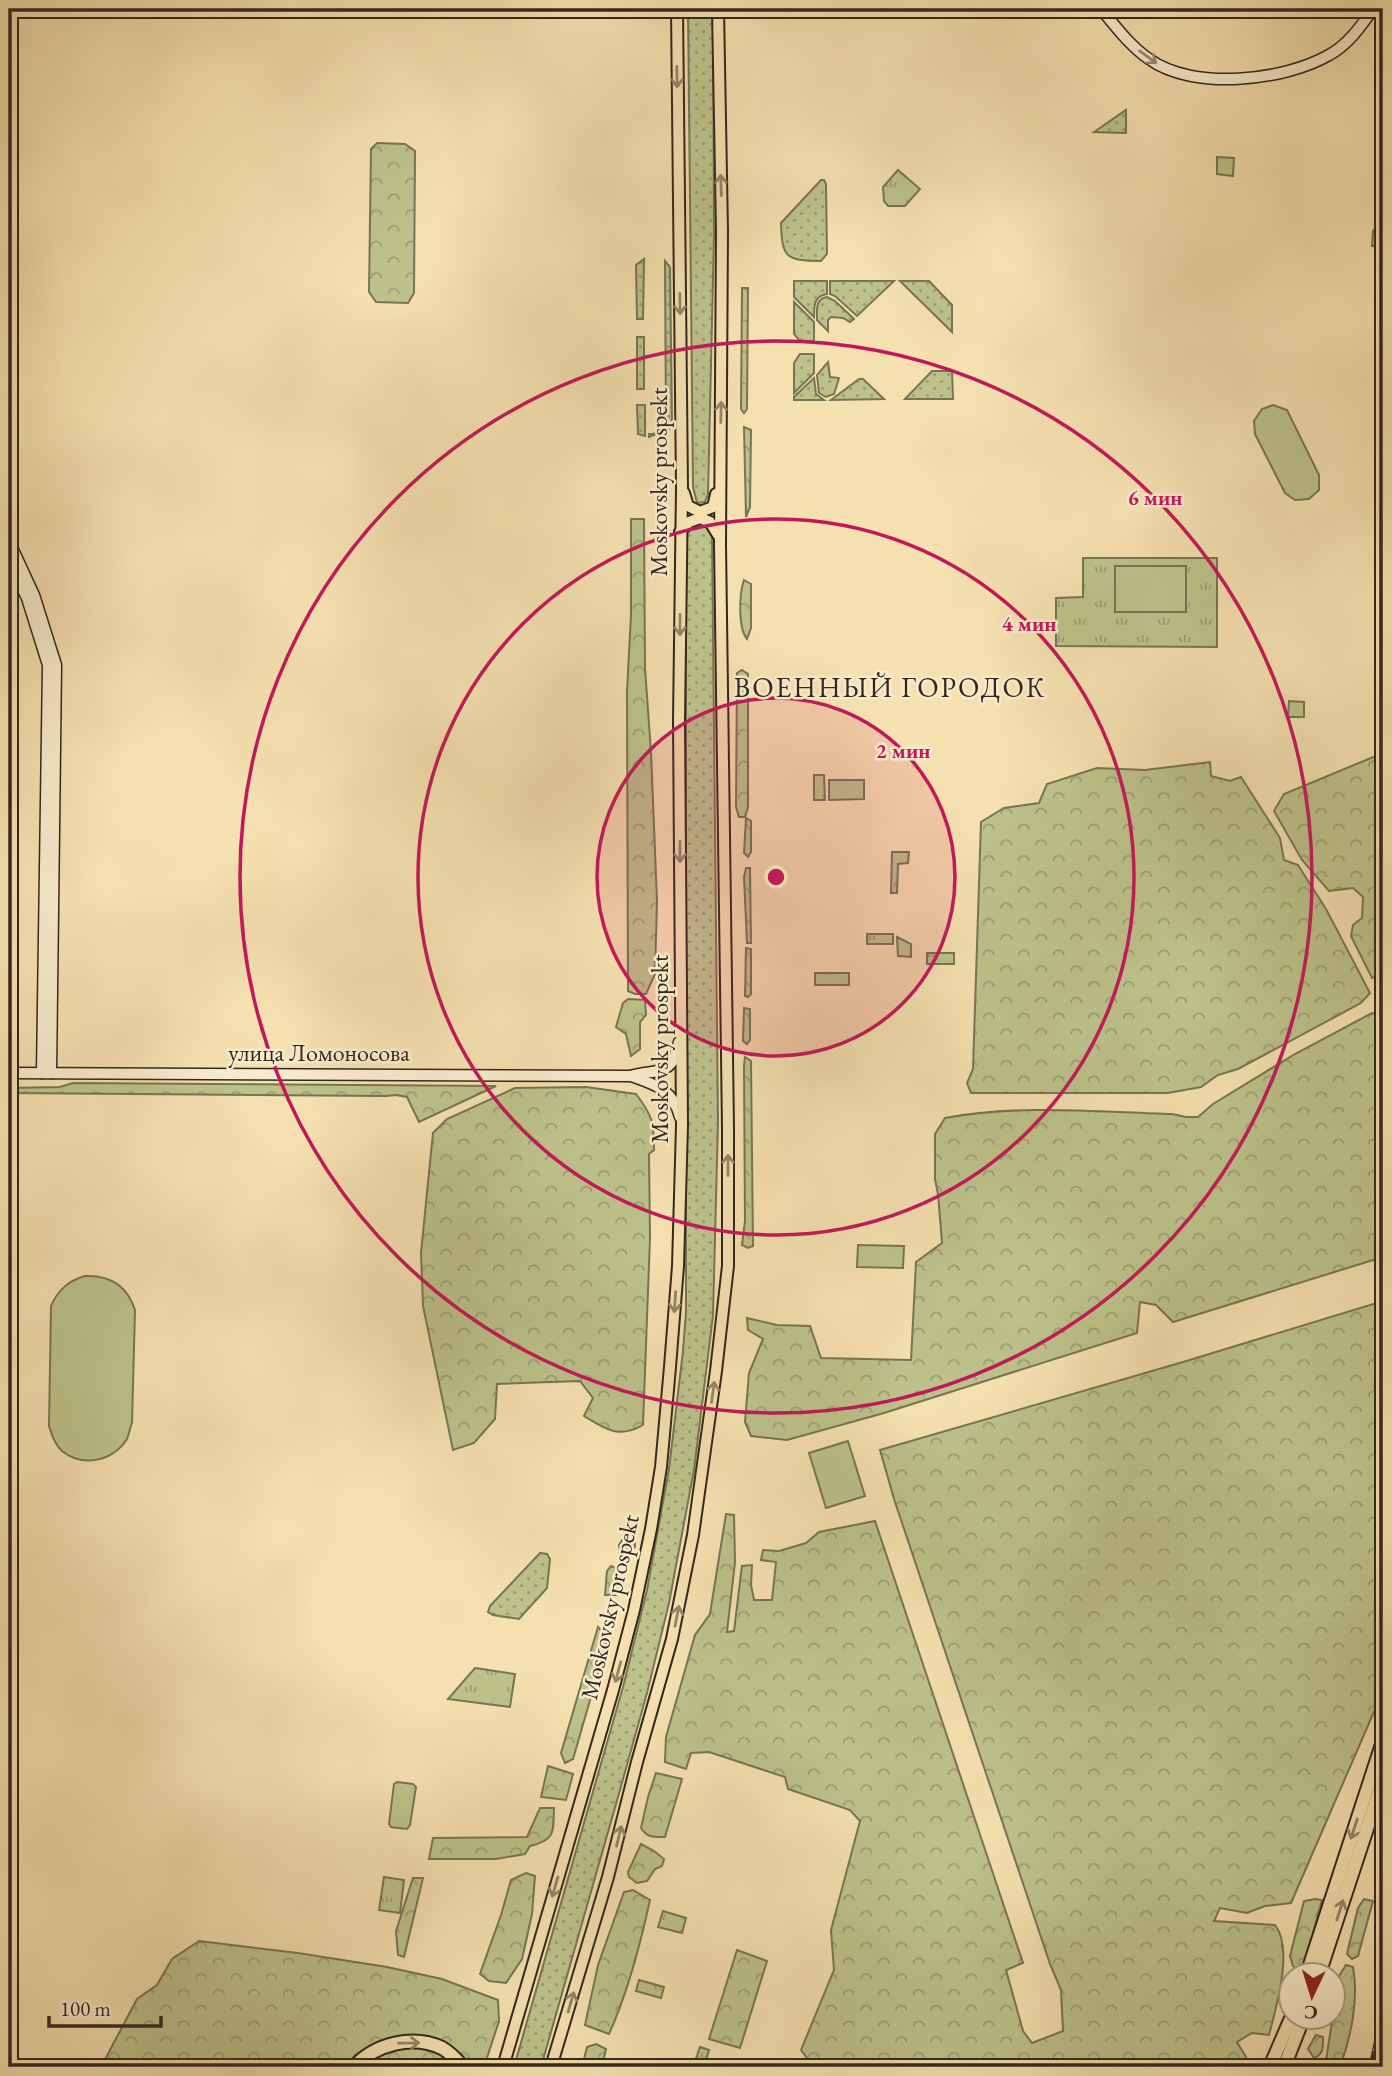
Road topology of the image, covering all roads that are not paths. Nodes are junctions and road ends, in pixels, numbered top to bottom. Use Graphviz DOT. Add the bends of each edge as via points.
graph roads {
  1 [pos="677,9"];
  2 [pos="718,9"];
  3 [pos="1101,9"];
  4 [pos="1373,9"];
  5 [pos="719,481"];
  6 [pos="682,487"];
  7 [pos="680,532"];
  8 [pos="720,537"];
  9 [pos="9,541"];
  10 [pos="9,559"];
  11 [pos="681,1028"];
  12 [pos="9,1073"];
  13 [pos="47,1073"];
  14 [pos="630,1076"];
  15 [pos="682,1126"];
  16 [pos="1383,1741"];
  17 [pos="1383,1780"];
  18 [pos="1312,1960"];
  19 [pos="1324,1960"];
  20 [pos="1286,2030"];
  21 [pos="1299,2030"];
  22 [pos="354,2067"];
  23 [pos="463,2067"];
  24 [pos="503,2067"];
  25 [pos="551,2067"];
  26 [pos="1270,2067"];
  27 [pos="1284,2067"];
  1 -- 6 [label="main road, Moskovsky prospekt, one-way"];
  5 -- 2 [label="main road, one-way" via="723,304"];
  3 -- 4 [label="street, one-way" via="1149,60 1207,79 1275,74 1331,55"];
  5 -- 6 [label="main road" via="713,507 701,512 688,506"];
  5 -- 8 [label="main road"];
  6 -- 7 [label="main road, Moskovsky prospekt"];
  7 -- 8 [label="main road" via="700,518 710,522"];
  7 -- 11 [label="main road, Moskovsky prospekt, one-way"];
  25 -- 8 [label="main road, one-way" via="672,1639 692,1535 728,1266"];
  9 -- 13 [label="street" via="34,595 56,665"];
  10 -- 13 [label="street" via="48,665"];
  11 -- 14 [label="street, улица Ломоносова" via="672,1064 661,1072"];
  11 -- 15 [label="main road, Moskovsky prospekt"];
  12 -- 13 [label="street, улица Ломоносова"];
  13 -- 14 [label="street, улица Ломоносова"];
  14 -- 15 [label="street, улица Ломоносова" via="671,1095"];
  15 -- 24 [label="main road, Moskovsky prospekt, one-way" via="678,1266 661,1467 651,1529 613,1689"];
  16 -- 18 [label="highway, one-way"];
  19 -- 17 [label="highway, one-way"];
  20 -- 26 [label="highway"];
  21 -- 27 [label="highway"];
  22 -- 23 [label="highway, one-way" via="378,2049 402,2042 443,2049"];
}
